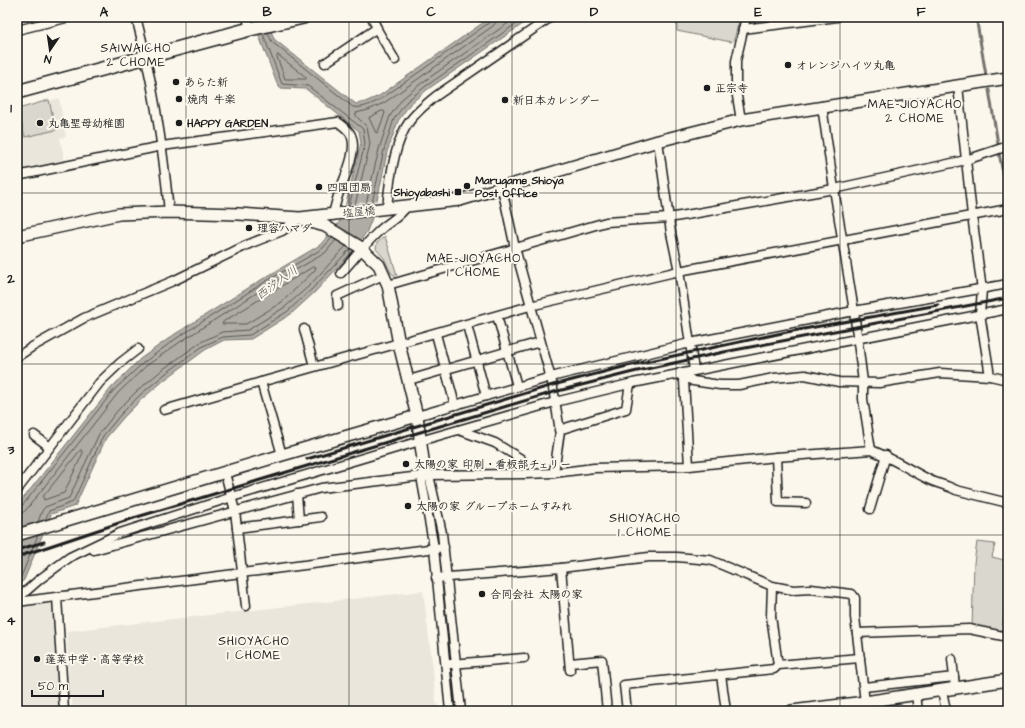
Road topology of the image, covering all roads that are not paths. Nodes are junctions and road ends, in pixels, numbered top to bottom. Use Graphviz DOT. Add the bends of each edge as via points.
graph roads {
  1 [pos="70,17"];
  2 [pos="136,17"];
  3 [pos="303,17"];
  4 [pos="372,17"];
  5 [pos="551,17"];
  6 [pos="746,17"];
  7 [pos="833,17"];
  8 [pos="837,17"];
  9 [pos="47,20"];
  10 [pos="271,20"];
  11 [pos="248,23"];
  12 [pos="377,28"];
  13 [pos="743,29"];
  14 [pos="17,30"];
  15 [pos="147,56"];
  16 [pos="395,60"];
  17 [pos="325,63"];
  18 [pos="1008,78"];
  19 [pos="958,86"];
  20 [pos="17,92"];
  21 [pos="822,106"];
  22 [pos="740,120"];
  23 [pos="658,141"];
  24 [pos="162,146"];
  25 [pos="1008,146"];
  26 [pos="966,160"];
  27 [pos="17,176"];
  28 [pos="502,188"];
  29 [pos="834,189"];
  30 [pos="407,206"];
  31 [pos="384,209"];
  32 [pos="1008,209"];
  33 [pos="170,212"];
  34 [pos="335,214"];
  35 [pos="972,215"];
  36 [pos="300,218"];
  37 [pos="669,218"];
  38 [pos="17,236"];
  39 [pos="842,240"];
  40 [pos="361,248"];
  41 [pos="514,248"];
  42 [pos="678,270"];
  43 [pos="341,273"];
  44 [pos="386,280"];
  45 [pos="1008,284"];
  46 [pos="982,290"];
  47 [pos="338,306"];
  48 [pos="530,306"];
  49 [pos="1008,309"];
  50 [pos="854,311"];
  51 [pos="980,314"];
  52 [pos="497,316"];
  53 [pos="467,325"];
  54 [pos="304,329"];
  55 [pos="436,334"];
  56 [pos="858,339"];
  57 [pos="540,342"];
  58 [pos="690,343"];
  59 [pos="399,344"];
  60 [pos="138,349"];
  61 [pos="507,351"];
  62 [pos="17,356"];
  63 [pos="476,360"];
  64 [pos="314,366"];
  65 [pos="446,369"];
  66 [pos="694,370"];
  67 [pos="680,373"];
  68 [pos="990,376"];
  69 [pos="551,377"];
  70 [pos="409,380"];
  71 [pos="1008,380"];
  72 [pos="261,382"];
  73 [pos="863,382"];
  74 [pos="630,384"];
  75 [pos="517,386"];
  76 [pos="486,396"];
  77 [pos="555,402"];
  78 [pos="455,405"];
  79 [pos="164,410"];
  80 [pos="417,416"];
  81 [pos="459,430"];
  82 [pos="559,430"];
  83 [pos="34,435"];
  84 [pos="420,441"];
  85 [pos="50,447"];
  86 [pos="871,450"];
  87 [pos="282,455"];
  88 [pos="886,455"];
  89 [pos="776,457"];
  90 [pos="521,459"];
  91 [pos="689,466"];
  92 [pos="225,473"];
  93 [pos="425,473"];
  94 [pos="554,473"];
  95 [pos="20,479"];
  96 [pos="17,490"];
  97 [pos="297,494"];
  98 [pos="232,497"];
  99 [pos="806,503"];
  100 [pos="1008,503"];
  101 [pos="870,509"];
  102 [pos="235,511"];
  103 [pos="321,517"];
  104 [pos="299,520"];
  105 [pos="237,528"];
  106 [pos="17,535"];
  107 [pos="444,547"];
  108 [pos="434,548"];
  109 [pos="70,557"];
  110 [pos="561,568"];
  111 [pos="242,573"];
  112 [pos="447,577"];
  113 [pos="436,578"];
  114 [pos="772,586"];
  115 [pos="57,597"];
  116 [pos="17,599"];
  117 [pos="17,602"];
  118 [pos="246,606"];
  119 [pos="857,633"];
  120 [pos="1008,637"];
  121 [pos="524,658"];
  122 [pos="860,658"];
  123 [pos="952,659"];
  124 [pos="456,663"];
  125 [pos="445,664"];
  126 [pos="778,665"];
  127 [pos="721,675"];
  128 [pos="1008,680"];
  129 [pos="901,683"];
  130 [pos="955,683"];
  131 [pos="885,684"];
  132 [pos="864,687"];
  133 [pos="942,690"];
  134 [pos="916,694"];
  135 [pos="903,696"];
  136 [pos="887,698"];
  137 [pos="866,706"];
  138 [pos="821,709"];
  139 [pos="64,711"];
  140 [pos="450,711"];
  141 [pos="461,711"];
  142 [pos="607,711"];
  143 [pos="627,711"];
  144 [pos="726,711"];
  145 [pos="792,711"];
  146 [pos="918,711"];
  147 [pos="946,711"];
  1 -- 9 [label="street"];
  2 -- 15 [label="street"];
  3 -- 10 [label="main road"];
  4 -- 12 [label="street"];
  5 -- 31 [label="street" via="436,96 412,118 399,140"];
  6 -- 13 [label="street"];
  7 -- 8 [label="street"];
  7 -- 13 [label="street"];
  9 -- 14 [label="street"];
  10 -- 11 [label="main road"];
  11 -- 15 [label="main road"];
  12 -- 16 [label="street"];
  12 -- 17 [label="street"];
  13 -- 22 [label="street" via="736,61"];
  15 -- 20 [label="main road"];
  15 -- 24 [label="street"];
  18 -- 19 [label="street, 塩屋橋"];
  19 -- 21 [label="street, 塩屋橋"];
  19 -- 26 [label="street"];
  21 -- 22 [label="street, 塩屋橋"];
  21 -- 29 [label="street"];
  22 -- 23 [label="street, 塩屋橋"];
  23 -- 28 [label="street, 塩屋橋"];
  23 -- 37 [label="street"];
  24 -- 27 [label="street"];
  24 -- 33 [label="street"];
  24 -- 34 [label="street" via="338,122 349,131 353,144"];
  25 -- 26 [label="street"];
  26 -- 29 [label="street"];
  26 -- 35 [label="street"];
  28 -- 30 [label="street, 塩屋橋" via="460,200"];
  28 -- 41 [label="street"];
  29 -- 37 [label="street"];
  29 -- 39 [label="street"];
  30 -- 31 [label="street, 塩屋橋"];
  30 -- 40 [label="street" via="400,216 381,229"];
  31 -- 34 [label="street, 塩屋橋"];
  32 -- 35 [label="street"];
  33 -- 36 [label="street"];
  33 -- 38 [label="street" via="119,214"];
  34 -- 36 [label="street, 塩屋橋"];
  35 -- 39 [label="street"];
  35 -- 46 [label="street"];
  36 -- 40 [label="street" via="325,226"];
  36 -- 62 [label="street" via="282,231 84,318"];
  37 -- 41 [label="street" via="606,222"];
  37 -- 42 [label="street"];
  39 -- 42 [label="street"];
  39 -- 50 [label="street"];
  40 -- 43 [label="street"];
  40 -- 44 [label="street" via="379,265"];
  41 -- 44 [label="street"];
  41 -- 48 [label="street"];
  42 -- 48 [label="street"];
  42 -- 58 [label="street"];
  44 -- 47 [label="street" via="337,296"];
  44 -- 59 [label="street"];
  45 -- 46 [label="street"];
  46 -- 50 [label="street"];
  46 -- 51 [label="street"];
  48 -- 52 [label="street"];
  48 -- 57 [label="street"];
  49 -- 51 [label="street"];
  50 -- 56 [label="street"];
  50 -- 58 [label="street"];
  51 -- 56 [label="street"];
  51 -- 68 [label="street"];
  52 -- 53 [label="street"];
  52 -- 61 [label="street"];
  53 -- 55 [label="street"];
  53 -- 63 [label="street"];
  54 -- 64 [label="street"];
  55 -- 59 [label="street"];
  55 -- 65 [label="street"];
  56 -- 66 [label="street"];
  56 -- 73 [label="street"];
  57 -- 61 [label="street"];
  57 -- 69 [label="street"];
  58 -- 66 [label="street"];
  58 -- 69 [label="street"];
  59 -- 64 [label="street"];
  59 -- 70 [label="street"];
  60 -- 85 [label="street" via="100,382"];
  61 -- 63 [label="street"];
  61 -- 75 [label="street"];
  63 -- 65 [label="street"];
  63 -- 76 [label="street"];
  64 -- 72 [label="street"];
  65 -- 70 [label="street"];
  65 -- 78 [label="street"];
  66 -- 67 [label="street"];
  67 -- 73 [label="street" via="693,381 720,386 739,386 774,378 806,375 839,382"];
  67 -- 74 [label="street"];
  67 -- 91 [label="street" via="684,381"];
  68 -- 71 [label="street"];
  68 -- 73 [label="street" via="940,373 880,383"];
  69 -- 75 [label="street"];
  69 -- 77 [label="street"];
  70 -- 80 [label="street"];
  72 -- 79 [label="street"];
  72 -- 87 [label="street"];
  73 -- 86 [label="street"];
  74 -- 77 [label="street"];
  74 -- 82 [label="street" via="626,409"];
  75 -- 76 [label="street"];
  76 -- 78 [label="street"];
  77 -- 81 [label="street"];
  77 -- 82 [label="street"];
  78 -- 80 [label="street"];
  80 -- 84 [label="street"];
  80 -- 87 [label="street"];
  81 -- 84 [label="street"];
  81 -- 90 [label="street" via="495,443"];
  82 -- 94 [label="street"];
  83 -- 85 [label="street"];
  84 -- 93 [label="street"];
  84 -- 98 [label="street"];
  85 -- 95 [label="street"];
  86 -- 88 [label="street"];
  86 -- 89 [label="street"];
  87 -- 92 [label="street"];
  88 -- 100 [label="street" via="932,481"];
  88 -- 101 [label="street"];
  89 -- 91 [label="street"];
  89 -- 99 [label="street" via="778,502"];
  91 -- 94 [label="street" via="594,468"];
  92 -- 98 [label="street"];
  92 -- 106 [label="street"];
  93 -- 94 [label="street"];
  93 -- 97 [label="street" via="321,488"];
  93 -- 107 [label="street"];
  93 -- 108 [label="street" via="422,482"];
  95 -- 96 [label="street"];
  97 -- 102 [label="street"];
  97 -- 104 [label="street"];
  98 -- 102 [label="street"];
  98 -- 109 [label="street" via="120,533"];
  102 -- 105 [label="street"];
  102 -- 109 [label="street"];
  103 -- 104 [label="street"];
  104 -- 105 [label="street"];
  105 -- 111 [label="street"];
  107 -- 108 [label="street"];
  107 -- 112 [label="street"];
  108 -- 111 [label="street"];
  108 -- 113 [label="street"];
  109 -- 116 [label="street"];
  110 -- 112 [label="street"];
  110 -- 114 [label="street" via="650,557 677,557 710,560"];
  110 -- 142 [label="street" via="570,667 602,660"];
  111 -- 115 [label="street"];
  111 -- 118 [label="street"];
  112 -- 113 [label="street"];
  112 -- 124 [label="street"];
  113 -- 125 [label="street"];
  114 -- 119 [label="street" via="852,594 855,598"];
  114 -- 126 [label="street" via="771,616"];
  115 -- 117 [label="street"];
  115 -- 139 [label="street"];
  119 -- 120 [label="street" via="969,629"];
  119 -- 122 [label="street"];
  121 -- 124 [label="street"];
  122 -- 126 [label="street"];
  122 -- 132 [label="street"];
  123 -- 130 [label="street"];
  124 -- 125 [label="street"];
  124 -- 141 [label="street"];
  125 -- 140 [label="street"];
  126 -- 127 [label="street" via="774,669"];
  127 -- 143 [label="street" via="624,685"];
  127 -- 144 [label="street"];
  128 -- 130 [label="street"];
  129 -- 130 [label="street"];
  129 -- 131 [label="street"];
  129 -- 135 [label="street"];
  130 -- 133 [label="street"];
  131 -- 132 [label="street"];
  131 -- 136 [label="street"];
  132 -- 137 [label="street"];
  133 -- 134 [label="street"];
  133 -- 147 [label="street"];
  134 -- 135 [label="street"];
  134 -- 146 [label="street"];
  135 -- 136 [label="street"];
  136 -- 137 [label="street"];
  137 -- 138 [label="street"];
  138 -- 145 [label="street"];
}
